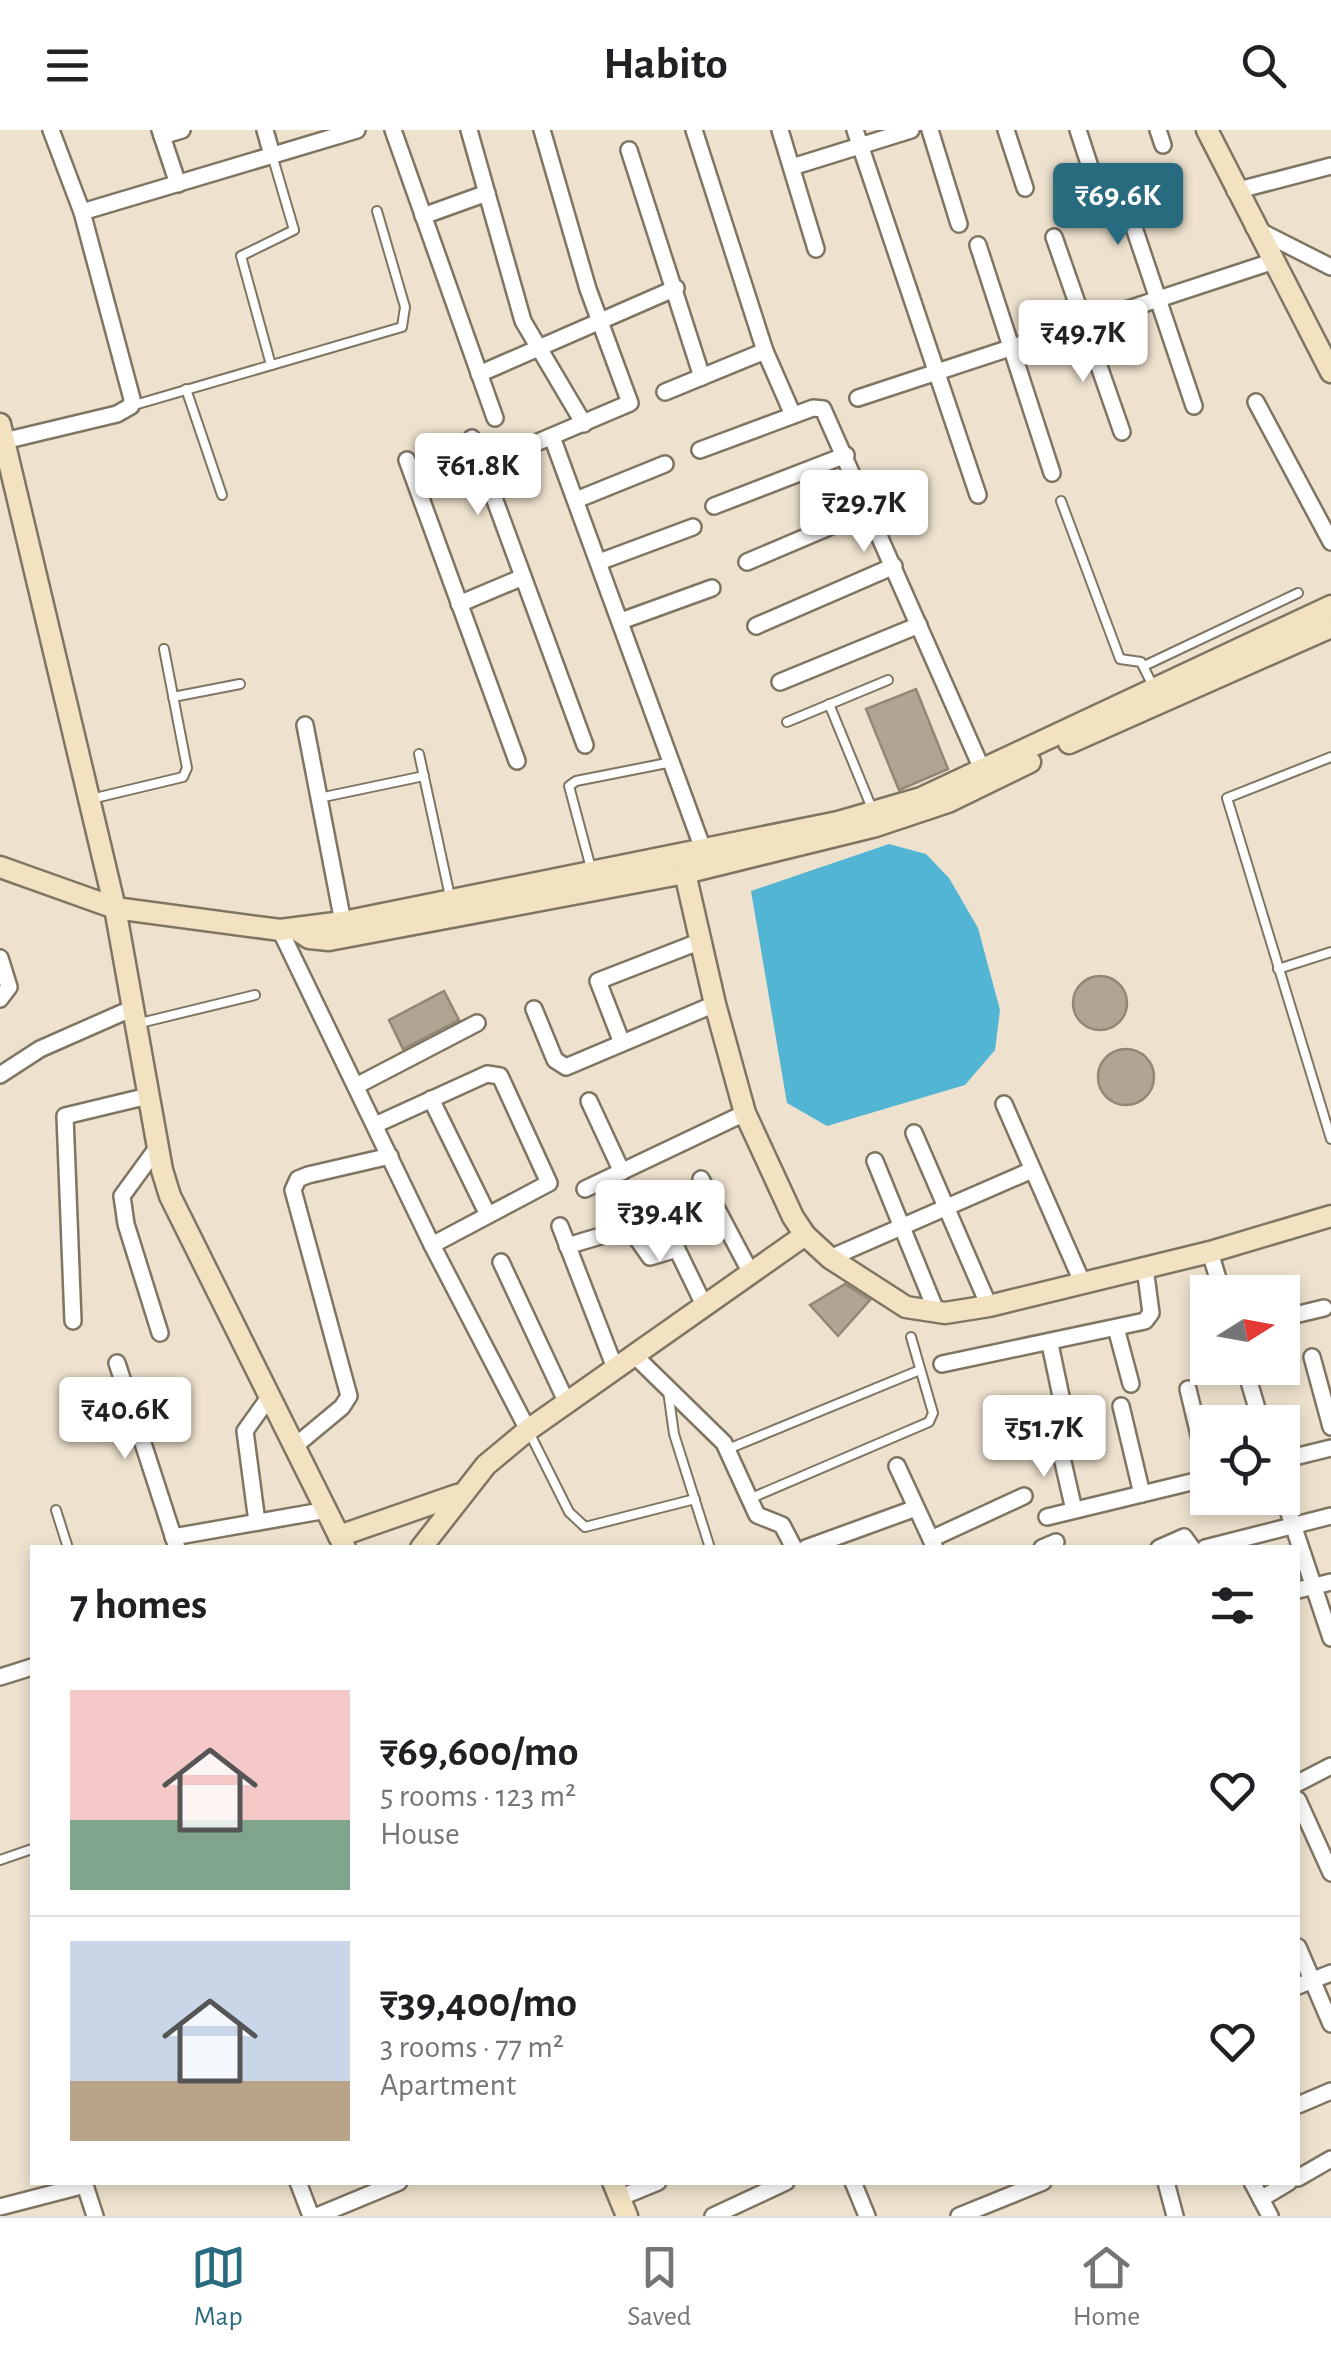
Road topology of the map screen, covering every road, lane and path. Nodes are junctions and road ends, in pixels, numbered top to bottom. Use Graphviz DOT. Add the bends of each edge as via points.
graph roads {
  1 [pos="51,130"];
  2 [pos="182,130"];
  3 [pos="265,130"];
  4 [pos="358,130"];
  5 [pos="393,130"];
  6 [pos="470,130"];
  7 [pos="694,130"];
  8 [pos="780,130"];
  9 [pos="911,130"];
  10 [pos="930,130"];
  11 [pos="1006,130"];
  12 [pos="1078,130"];
  13 [pos="1207,130"];
  14 [pos="549,132"];
  15 [pos="161,133"];
  16 [pos="325,135"];
  17 [pos="857,138"];
  18 [pos="629,150"];
  19 [pos="272,156"];
  20 [pos="1331,166"];
  21 [pos="792,167"];
  22 [pos="1093,176"];
  23 [pos="1119,183"];
  24 [pos="178,184"];
  25 [pos="1025,188"];
  26 [pos="1235,191"];
  27 [pos="487,193"];
  28 [pos="377,210"];
  29 [pos="82,212"];
  30 [pos="423,216"];
  31 [pos="959,224"];
  32 [pos="1254,228"];
  33 [pos="1054,238"];
  34 [pos="978,245"];
  35 [pos="816,249"];
  36 [pos="1326,260"];
  37 [pos="1271,262"];
  38 [pos="676,288"];
  39 [pos="1158,300"];
  40 [pos="600,320"];
  41 [pos="1085,324"];
  42 [pos="538,348"];
  43 [pos="1013,348"];
  44 [pos="765,351"];
  45 [pos="271,365"];
  46 [pos="938,372"];
  47 [pos="1331,372"];
  48 [pos="479,374"];
  49 [pos="702,377"];
  50 [pos="186,390"];
  51 [pos="665,392"];
  52 [pos="858,398"];
  53 [pos="1256,402"];
  54 [pos="131,406"];
  55 [pos="1194,406"];
  56 [pos="793,416"];
  57 [pos="495,418"];
  58 [pos="584,424"];
  59 [pos="2,432"];
  60 [pos="1122,432"];
  61 [pos="552,437"];
  62 [pos="472,438"];
  63 [pos="700,450"];
  64 [pos="517,451"];
  65 [pos="846,456"];
  66 [pos="406,460"];
  67 [pos="664,464"];
  68 [pos="1052,473"];
  69 [pos="222,495"];
  70 [pos="978,495"];
  71 [pos="576,500"];
  72 [pos="1062,502"];
  73 [pos="714,506"];
  74 [pos="870,510"];
  75 [pos="693,527"];
  76 [pos="1331,542"];
  77 [pos="599,562"];
  78 [pos="747,562"];
  79 [pos="894,566"];
  80 [pos="524,579"];
  81 [pos="712,588"];
  82 [pos="1298,593"];
  83 [pos="459,604"];
  84 [pos="1331,606"];
  85 [pos="621,621"];
  86 [pos="919,625"];
  87 [pos="756,626"];
  88 [pos="1331,626"];
  89 [pos="164,649"];
  90 [pos="1144,666"];
  91 [pos="888,680"];
  92 [pos="780,682"];
  93 [pos="240,684"];
  94 [pos="1154,688"];
  95 [pos="173,698"];
  96 [pos="829,704"];
  97 [pos="787,722"];
  98 [pos="304,726"];
  99 [pos="585,745"];
  100 [pos="419,754"];
  101 [pos="1331,756"];
  102 [pos="517,761"];
  103 [pos="672,762"];
  104 [pos="982,770"];
  105 [pos="424,776"];
  106 [pos="319,798"];
  107 [pos="90,800"];
  108 [pos="873,812"];
  109 [pos="703,849"];
  110 [pos="0,868"];
  111 [pos="592,872"];
  112 [pos="685,873"];
  113 [pos="451,901"];
  114 [pos="115,908"];
  115 [pos="344,922"];
  116 [pos="287,930"];
  117 [pos="700,941"];
  118 [pos="1331,952"];
  119 [pos="0,958"];
  120 [pos="1278,970"];
  121 [pos="255,996"];
  122 [pos="0,999"];
  123 [pos="714,1004"];
  124 [pos="534,1009"];
  125 [pos="134,1016"];
  126 [pos="477,1023"];
  127 [pos="622,1043"];
  128 [pos="0,1075"];
  129 [pos="356,1086"];
  130 [pos="148,1096"];
  131 [pos="431,1100"];
  132 [pos="589,1101"];
  133 [pos="1004,1104"];
  134 [pos="746,1113"];
  135 [pos="1328,1119"];
  136 [pos="375,1126"];
  137 [pos="914,1133"];
  138 [pos="1331,1139"];
  139 [pos="158,1148"];
  140 [pos="390,1156"];
  141 [pos="875,1161"];
  142 [pos="1032,1170"];
  143 [pos="622,1172"];
  144 [pos="701,1179"];
  145 [pos="585,1189"];
  146 [pos="654,1204"];
  147 [pos="948,1206"];
  148 [pos="488,1215"];
  149 [pos="1331,1216"];
  150 [pos="560,1226"];
  151 [pos="902,1226"];
  152 [pos="805,1235"];
  153 [pos="432,1245"];
  154 [pos="567,1246"];
  155 [pos="677,1248"];
  156 [pos="1210,1252"];
  157 [pos="830,1258"];
  158 [pos="501,1262"];
  159 [pos="1144,1268"];
  160 [pos="1217,1275"];
  161 [pos="752,1276"];
  162 [pos="1083,1284"];
  163 [pos="989,1306"];
  164 [pos="705,1307"];
  165 [pos="1324,1308"];
  166 [pos="937,1313"];
  167 [pos="1300,1314"];
  168 [pos="73,1321"];
  169 [pos="1116,1328"];
  170 [pos="160,1333"];
  171 [pos="911,1337"];
  172 [pos="1050,1344"];
  173 [pos="634,1354"];
  174 [pos="1312,1358"];
  175 [pos="117,1362"];
  176 [pos="942,1364"];
  177 [pos="615,1368"];
  178 [pos="920,1370"];
  179 [pos="1132,1384"];
  180 [pos="668,1387"];
  181 [pos="1188,1389"];
  182 [pos="270,1396"];
  183 [pos="566,1401"];
  184 [pos="1062,1401"];
  185 [pos="1192,1405"];
  186 [pos="1121,1406"];
  187 [pos="1331,1427"];
  188 [pos="528,1430"];
  189 [pos="1058,1440"];
  190 [pos="295,1446"];
  191 [pos="1331,1448"];
  192 [pos="728,1449"];
  193 [pos="1300,1456"];
  194 [pos="897,1466"];
  195 [pos="1190,1481"];
  196 [pos="1142,1494"];
  197 [pos="459,1495"];
  198 [pos="1024,1496"];
  199 [pos="695,1498"];
  200 [pos="749,1499"];
  201 [pos="916,1508"];
  202 [pos="56,1510"];
  203 [pos="327,1510"];
  204 [pos="1074,1510"];
  205 [pos="1289,1515"];
  206 [pos="1331,1516"];
  207 [pos="1047,1517"];
  208 [pos="257,1522"];
  209 [pos="1293,1526"];
  210 [pos="175,1542"];
  211 [pos="342,1542"];
  212 [pos="67,1545"];
  213 [pos="423,1545"];
  214 [pos="709,1545"];
  215 [pos="792,1545"];
  216 [pos="814,1545"];
  217 [pos="934,1545"];
  218 [pos="1166,1545"];
  219 [pos="1190,1545"];
  220 [pos="1217,1545"];
  221 [pos="1297,1545"];
  222 [pos="1300,1562"];
  223 [pos="1331,1582"];
  224 [pos="1305,1588"];
  225 [pos="1331,1638"];
  226 [pos="30,1668"];
  227 [pos="0,1676"];
  228 [pos="1331,1766"];
  229 [pos="1300,1782"];
  230 [pos="1300,1804"];
  231 [pos="30,1850"];
  232 [pos="0,1860"];
  233 [pos="1331,1874"];
  234 [pos="1300,1957"];
  235 [pos="1331,1972"];
  236 [pos="1305,1983"];
  237 [pos="1331,2024"];
  238 [pos="1331,2090"];
  239 [pos="1300,2104"];
  240 [pos="1331,2159"];
  241 [pos="1300,2177"];
  242 [pos="80,2185"];
  243 [pos="84,2185"];
  244 [pos="299,2185"];
  245 [pos="392,2185"];
  246 [pos="651,2185"];
  247 [pos="780,2185"];
  248 [pos="854,2185"];
  249 [pos="1036,2185"];
  250 [pos="1167,2185"];
  251 [pos="1254,2185"];
  252 [pos="1285,2185"];
  253 [pos="620,2199"];
  254 [pos="1261,2199"];
  255 [pos="0,2207"];
  256 [pos="95,2216"];
  257 [pos="314,2216"];
  258 [pos="713,2216"];
  259 [pos="867,2216"];
  260 [pos="959,2216"];
  261 [pos="1175,2216"];
  262 [pos="1270,2216"];
  1 -- 29 [label="street"];
  2 -- 15 [label="street"];
  3 -- 19 [label="street"];
  4 -- 16 [label="street"];
  5 -- 30 [label="street"];
  6 -- 27 [label="street"];
  7 -- 44 [label="street"];
  8 -- 21 [label="street"];
  9 -- 17 [label="street"];
  10 -- 31 [label="street"];
  11 -- 25 [label="street"];
  12 -- 22 [label="street"];
  13 -- 26 [label="street"];
  14 -- 40 [label="street"];
  15 -- 24 [label="street"];
  16 -- 19 [label="street"];
  17 -- 21 [label="street"];
  17 -- 46 [label="street"];
  18 -- 38 [label="street"];
  19 -- 24 [label="street"];
  19 -- 45 [label="lane" via="294,230 241,256"];
  20 -- 26 [label="street"];
  21 -- 35 [label="street"];
  23 -- 39 [label="street"];
  24 -- 29 [label="street"];
  26 -- 32 [label="street"];
  27 -- 30 [label="street"];
  27 -- 42 [label="street" via="520,311"];
  28 -- 45 [label="lane" via="405,306 402,327"];
  29 -- 54 [label="street"];
  30 -- 48 [label="street"];
  32 -- 36 [label="street"];
  32 -- 37 [label="street"];
  33 -- 41 [label="street"];
  34 -- 43 [label="street"];
  37 -- 39 [label="street"];
  37 -- 47 [label="street"];
  38 -- 40 [label="street"];
  38 -- 49 [label="street"];
  39 -- 41 [label="street"];
  39 -- 55 [label="street"];
  40 -- 42 [label="street"];
  40 -- 58 [label="street" via="630,403"];
  41 -- 43 [label="street"];
  41 -- 60 [label="street"];
  42 -- 48 [label="street"];
  42 -- 58 [label="street"];
  43 -- 46 [label="street"];
  43 -- 68 [label="street"];
  44 -- 49 [label="street"];
  44 -- 56 [label="street"];
  45 -- 50 [label="lane"];
  46 -- 52 [label="street"];
  46 -- 70 [label="street"];
  48 -- 57 [label="street"];
  49 -- 51 [label="street"];
  50 -- 54 [label="lane"];
  50 -- 69 [label="lane"];
  53 -- 76 [label="street"];
  54 -- 59 [label="street" via="117,414"];
  56 -- 63 [label="street"];
  56 -- 65 [label="street" via="823,409"];
  58 -- 61 [label="street"];
  59 -- 107 [label="street"];
  61 -- 64 [label="street"];
  61 -- 71 [label="street"];
  62 -- 80 [label="street"];
  65 -- 73 [label="street"];
  65 -- 74 [label="street"];
  66 -- 83 [label="street"];
  67 -- 71 [label="street"];
  71 -- 77 [label="street"];
  72 -- 90 [label="lane" via="1120,659"];
  74 -- 78 [label="street"];
  74 -- 79 [label="street"];
  75 -- 77 [label="street"];
  77 -- 85 [label="street"];
  79 -- 86 [label="street"];
  79 -- 87 [label="street"];
  80 -- 83 [label="street"];
  80 -- 99 [label="street"];
  81 -- 85 [label="street"];
  82 -- 90 [label="lane"];
  83 -- 102 [label="street"];
  84 -- 94 [label="street"];
  85 -- 103 [label="street"];
  86 -- 92 [label="street"];
  86 -- 104 [label="street"];
  88 -- 112 [label="street" via="914,816"];
  89 -- 95 [label="lane"];
  90 -- 94 [label="lane"];
  91 -- 96 [label="lane"];
  93 -- 95 [label="lane"];
  94 -- 104 [label="street"];
  95 -- 107 [label="lane" via="183,777"];
  96 -- 97 [label="lane"];
  96 -- 108 [label="lane"];
  98 -- 106 [label="street"];
  100 -- 105 [label="lane"];
  101 -- 120 [label="lane" via="1227,798"];
  103 -- 109 [label="street"];
  103 -- 111 [label="lane" via="570,786"];
  104 -- 108 [label="street"];
  105 -- 106 [label="lane"];
  105 -- 113 [label="lane"];
  106 -- 115 [label="street"];
  107 -- 114 [label="street"];
  108 -- 109 [label="street"];
  109 -- 111 [label="street"];
  110 -- 114 [label="street"];
  111 -- 113 [label="street"];
  112 -- 116 [label="street" via="329,940"];
  112 -- 117 [label="street"];
  113 -- 115 [label="street"];
  114 -- 116 [label="street"];
  114 -- 125 [label="street"];
  115 -- 116 [label="street"];
  116 -- 129 [label="street"];
  117 -- 123 [label="street"];
  117 -- 127 [label="street" via="598,980"];
  118 -- 120 [label="lane"];
  119 -- 122 [label="street" via="9,987"];
  120 -- 135 [label="lane"];
  121 -- 125 [label="lane"];
  123 -- 127 [label="street"];
  123 -- 134 [label="street"];
  124 -- 127 [label="street" via="560,1066"];
  125 -- 128 [label="street" via="40,1049"];
  125 -- 130 [label="street"];
  126 -- 129 [label="street"];
  129 -- 136 [label="street"];
  130 -- 139 [label="street"];
  130 -- 168 [label="street" via="64,1116"];
  131 -- 136 [label="street"];
  131 -- 148 [label="street"];
  131 -- 148 [label="street" via="487,1074 500,1076 548,1183"];
  132 -- 143 [label="street"];
  133 -- 142 [label="street"];
  134 -- 143 [label="street"];
  134 -- 152 [label="street"];
  135 -- 138 [label="lane"];
  136 -- 140 [label="street"];
  137 -- 147 [label="street"];
  139 -- 170 [label="street" via="122,1196"];
  139 -- 182 [label="street" via="170,1196"];
  140 -- 153 [label="street"];
  140 -- 190 [label="street" via="298,1179 293,1190 349,1396"];
  141 -- 151 [label="street"];
  142 -- 147 [label="street"];
  142 -- 162 [label="street"];
  143 -- 145 [label="street"];
  144 -- 161 [label="street"];
  146 -- 155 [label="street"];
  147 -- 151 [label="street"];
  147 -- 163 [label="street"];
  148 -- 153 [label="street"];
  149 -- 156 [label="street"];
  150 -- 154 [label="street"];
  151 -- 157 [label="street"];
  151 -- 166 [label="street"];
  152 -- 157 [label="street"];
  152 -- 161 [label="street"];
  153 -- 188 [label="street"];
  154 -- 155 [label="street" via="624,1229 650,1256"];
  154 -- 177 [label="street"];
  155 -- 164 [label="street"];
  156 -- 159 [label="street"];
  156 -- 160 [label="street"];
  157 -- 166 [label="street" via="906,1306"];
  158 -- 183 [label="street"];
  159 -- 162 [label="street"];
  159 -- 169 [label="street" via="1151,1316"];
  161 -- 164 [label="street"];
  162 -- 163 [label="street"];
  163 -- 166 [label="street"];
  164 -- 173 [label="street"];
  165 -- 167 [label="street"];
  169 -- 172 [label="street"];
  169 -- 179 [label="street"];
  171 -- 178 [label="lane"];
  172 -- 176 [label="street"];
  172 -- 184 [label="street"];
  173 -- 177 [label="street"];
  173 -- 180 [label="street"];
  174 -- 187 [label="street"];
  175 -- 210 [label="street"];
  177 -- 183 [label="street"];
  178 -- 192 [label="lane"];
  178 -- 200 [label="lane" via="933,1413 929,1422"];
  180 -- 192 [label="street"];
  180 -- 199 [label="lane" via="670,1418"];
  181 -- 185 [label="street"];
  182 -- 190 [label="street"];
  182 -- 208 [label="street" via="246,1431"];
  183 -- 188 [label="street"];
  186 -- 196 [label="street"];
  188 -- 197 [label="street"];
  188 -- 199 [label="lane" via="569,1512 585,1527"];
  189 -- 204 [label="street"];
  190 -- 203 [label="street"];
  191 -- 193 [label="street"];
  192 -- 200 [label="street"];
  194 -- 201 [label="street"];
  195 -- 196 [label="street"];
  196 -- 204 [label="street"];
  197 -- 211 [label="street"];
  197 -- 213 [label="street"];
  198 -- 217 [label="street"];
  199 -- 214 [label="lane"];
  200 -- 215 [label="street" via="757,1515 782,1526"];
  201 -- 216 [label="street"];
  201 -- 217 [label="street"];
  202 -- 212 [label="lane"];
  203 -- 208 [label="street"];
  203 -- 211 [label="street"];
  204 -- 207 [label="street"];
  205 -- 209 [label="street"];
  206 -- 209 [label="street"];
  208 -- 210 [label="street"];
  209 -- 220 [label="street"];
  209 -- 221 [label="street"];
  218 -- 219 [label="street" via="1184,1538"];
  222 -- 224 [label="street"];
  223 -- 224 [label="street"];
  224 -- 225 [label="street"];
  226 -- 227 [label="street"];
  228 -- 229 [label="street"];
  230 -- 233 [label="street"];
  231 -- 232 [label="lane"];
  234 -- 236 [label="street"];
  235 -- 236 [label="street"];
  236 -- 237 [label="street"];
  238 -- 239 [label="street"];
  240 -- 241 [label="street"];
  242 -- 255 [label="street"];
  243 -- 256 [label="street"];
  244 -- 257 [label="street"];
  245 -- 257 [label="street"];
  246 -- 253 [label="street"];
  247 -- 258 [label="street"];
  248 -- 259 [label="street"];
  249 -- 260 [label="street"];
  250 -- 261 [label="street"];
  251 -- 254 [label="street"];
  252 -- 254 [label="street"];
  254 -- 262 [label="street"];
}
